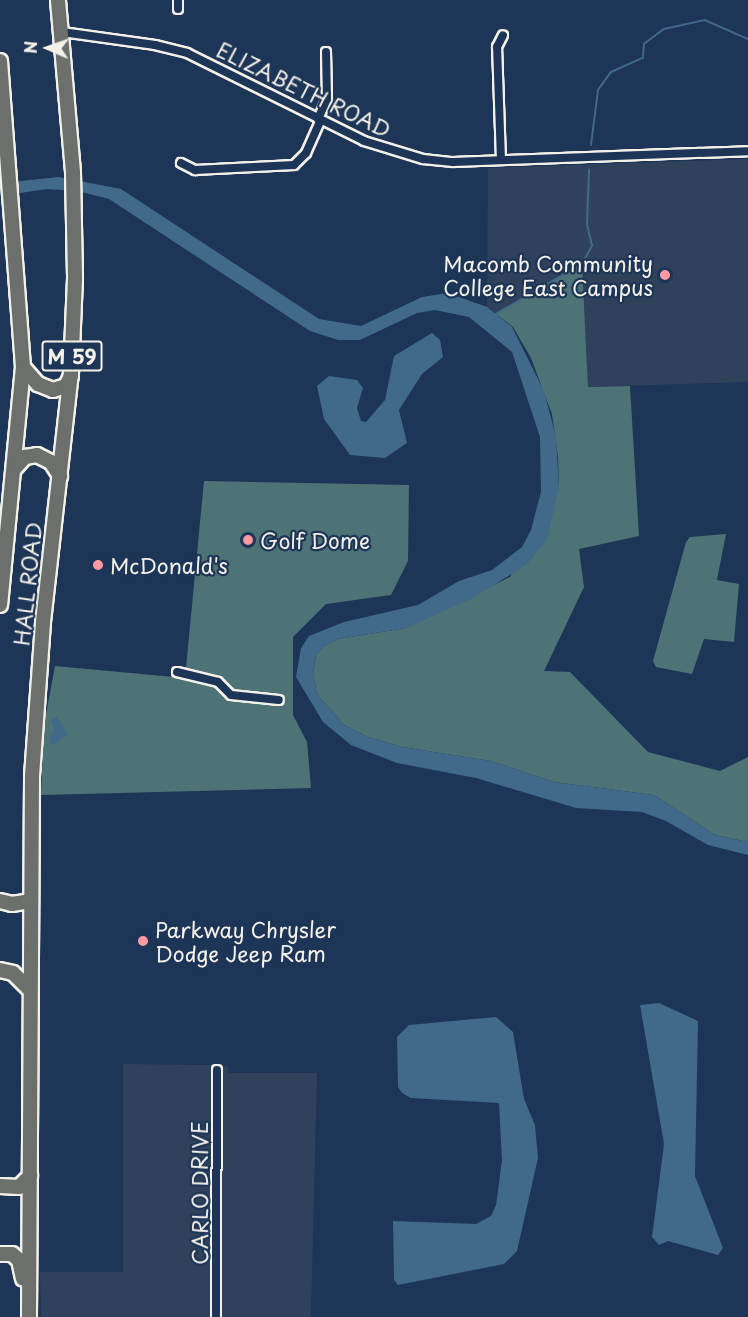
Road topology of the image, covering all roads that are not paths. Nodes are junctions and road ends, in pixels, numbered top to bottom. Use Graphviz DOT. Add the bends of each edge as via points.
graph roads {
  1 [pos="178,0"];
  2 [pos="58,1"];
  3 [pos="178,9"];
  4 [pos="62,32"];
  5 [pos="503,35"];
  6 [pos="326,52"];
  7 [pos="0,61"];
  8 [pos="319,119"];
  9 [pos="748,151"];
  10 [pos="501,160"];
  11 [pos="181,163"];
  12 [pos="23,367"];
  13 [pos="71,374"];
  14 [pos="15,468"];
  15 [pos="60,476"];
  16 [pos="0,605"];
  17 [pos="177,672"];
  18 [pos="279,700"];
  19 [pos="0,901"];
  20 [pos="30,901"];
  21 [pos="0,970"];
  22 [pos="29,989"];
  23 [pos="217,1070"];
  24 [pos="30,1176"];
  25 [pos="0,1186"];
  26 [pos="0,1254"];
  27 [pos="22,1317"];
  28 [pos="29,1317"];
  29 [pos="216,1317"];
  1 -- 3 [label="street"];
  2 -- 4 [label="highway, HALL ROAD / M 59"];
  4 -- 8 [label="street, ELIZABETH ROAD" via="187,53"];
  4 -- 13 [label="highway, HALL ROAD / M 59" via="75,235"];
  5 -- 10 [label="street" via="497,47"];
  6 -- 8 [label="street" via="327,99"];
  7 -- 12 [label="highway, HALL ROAD / M 59"];
  8 -- 10 [label="street, ELIZABETH ROAD" via="371,145 406,156 453,162"];
  8 -- 11 [label="street" via="306,153 294,165 195,170"];
  9 -- 10 [label="street, ELIZABETH ROAD"];
  12 -- 13 [label="highway" via="38,384 53,390 66,386"];
  12 -- 14 [label="highway, HALL ROAD / M 59"];
  13 -- 15 [label="highway, HALL ROAD / M 59"];
  14 -- 15 [label="highway" via="24,458 37,455 51,462"];
  14 -- 16 [label="highway, HALL ROAD / M 59"];
  15 -- 20 [label="highway, HALL ROAD / M 59" via="35,708"];
  17 -- 18 [label="street" via="218,682 231,695"];
  19 -- 20 [label="highway"];
  20 -- 22 [label="highway, HALL ROAD / M 59"];
  21 -- 22 [label="highway" via="13,973"];
  22 -- 24 [label="highway, HALL ROAD / M 59"];
  23 -- 29 [label="street, CARLO DRIVE"];
  24 -- 25 [label="highway" via="19,1187"];
  24 -- 28 [label="highway, HALL ROAD / M 59"];
  26 -- 27 [label="highway" via="12,1254 23,1267"];
}
